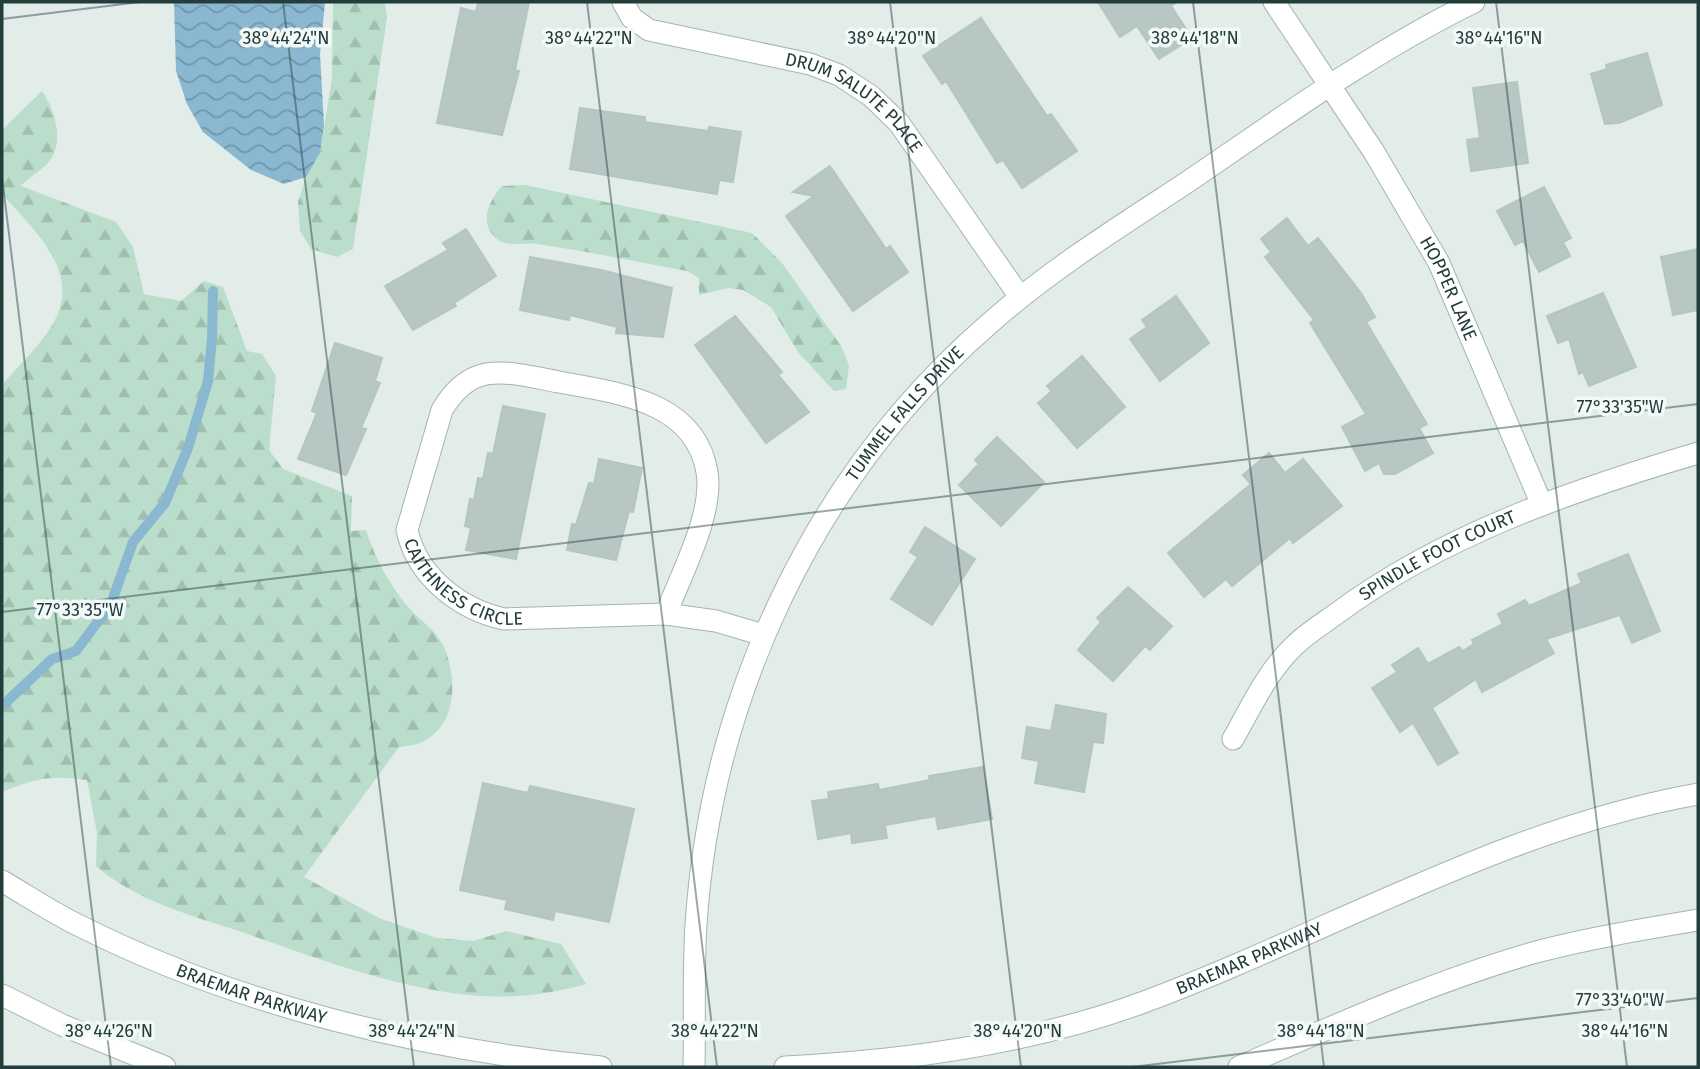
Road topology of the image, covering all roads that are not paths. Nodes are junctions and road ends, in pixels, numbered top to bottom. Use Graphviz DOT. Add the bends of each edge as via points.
graph roads {
  1 [pos="623,2"];
  2 [pos="1274,2"];
  3 [pos="1474,2"];
  4 [pos="1331,85"];
  5 [pos="1020,297"];
  6 [pos="1698,453"];
  7 [pos="1542,505"];
  8 [pos="666,614"];
  9 [pos="764,635"];
  10 [pos="1233,739"];
  11 [pos="1698,794"];
  12 [pos="2,881"];
  13 [pos="1698,920"];
  14 [pos="2,995"];
  15 [pos="165,1067"];
  16 [pos="601,1067"];
  17 [pos="694,1067"];
  18 [pos="785,1067"];
  19 [pos="1238,1067"];
  1 -- 5 [label="street, DRUM SALUTE PLACE" via="632,18 649,30 810,64 839,75 871,96 899,123"];
  2 -- 4 [label="street, HOPPER LANE"];
  3 -- 4 [label="street, TUMMEL FALLS DRIVE" via="1415,31"];
  4 -- 5 [label="street, TUMMEL FALLS DRIVE"];
  4 -- 7 [label="street, HOPPER LANE" via="1439,263"];
  5 -- 9 [label="street, TUMMEL FALLS DRIVE" via="927,383 874,445 828,510"];
  6 -- 7 [label="street, SPINDLE FOOT COURT"];
  7 -- 10 [label="street, SPINDLE FOOT COURT" via="1412,565 1357,598 1305,638 1269,675"];
  8 -- 8 [label="street, CAITHNESS CIRCLE" via="504,619 479,614 443,589 411,547 407,530 442,410 451,395 485,374 507,373 636,396 663,410 686,430 701,451 708,490 704,514"];
  8 -- 9 [label="street, CAITHNESS CIRCLE" via="716,621"];
  9 -- 17 [label="street, TUMMEL FALLS DRIVE" via="725,749 706,837 696,925"];
  11 -- 18 [label="street, BRAEMAR PARKWAY" via="1517,844 1262,955 1069,1027 954,1050"];
  12 -- 16 [label="street, BRAEMAR PARKWAY" via="122,945 229,987 339,1022 465,1049"];
  13 -- 19 [label="street" via="1535,953 1391,1001"];
  14 -- 15 [label="street"];
}
